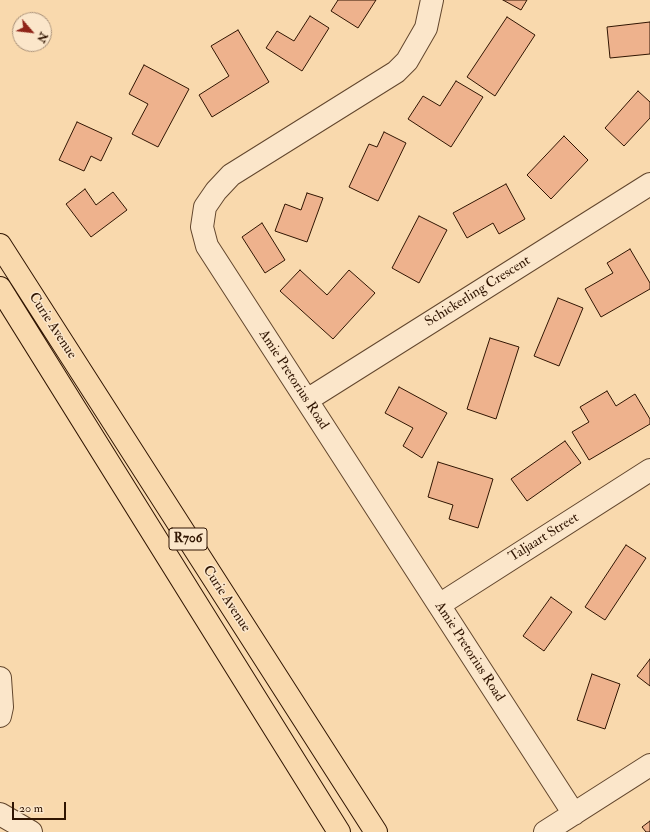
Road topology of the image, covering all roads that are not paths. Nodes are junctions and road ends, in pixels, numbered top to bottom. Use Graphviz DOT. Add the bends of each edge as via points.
graph roads {
  1 [pos="432,0"];
  2 [pos="650,184"];
  3 [pos="0,245"];
  4 [pos="0,288"];
  5 [pos="306,400"];
  6 [pos="650,470"];
  7 [pos="439,605"];
  8 [pos="0,678"];
  9 [pos="300,714"];
  10 [pos="0,716"];
  11 [pos="650,766"];
  12 [pos="0,814"];
  13 [pos="574,814"];
  14 [pos="32,832"];
  15 [pos="339,832"];
  16 [pos="376,832"];
  17 [pos="387,832"];
  18 [pos="545,832"];
  1 -- 5 [label="street, Amie Pretorius Road" via="426,28 417,46 396,72 231,175 205,207 202,227 207,246"];
  2 -- 5 [label="street, Schickerling Crescent"];
  3 -- 9 [label="main road, Curie Avenue / R706"];
  4 -- 15 [label="main road, Curie Avenue / R706"];
  5 -- 7 [label="street, Amie Pretorius Road"];
  6 -- 7 [label="street, Taljaart Street"];
  7 -- 13 [label="street, Amie Pretorius Road"];
  8 -- 10 [label="street"];
  9 -- 16 [label="main road, Curie Avenue / R706"];
  9 -- 17 [label="main road" via="333,754"];
  11 -- 13 [label="street"];
  12 -- 14 [label="street"];
  13 -- 18 [label="street"];
}
